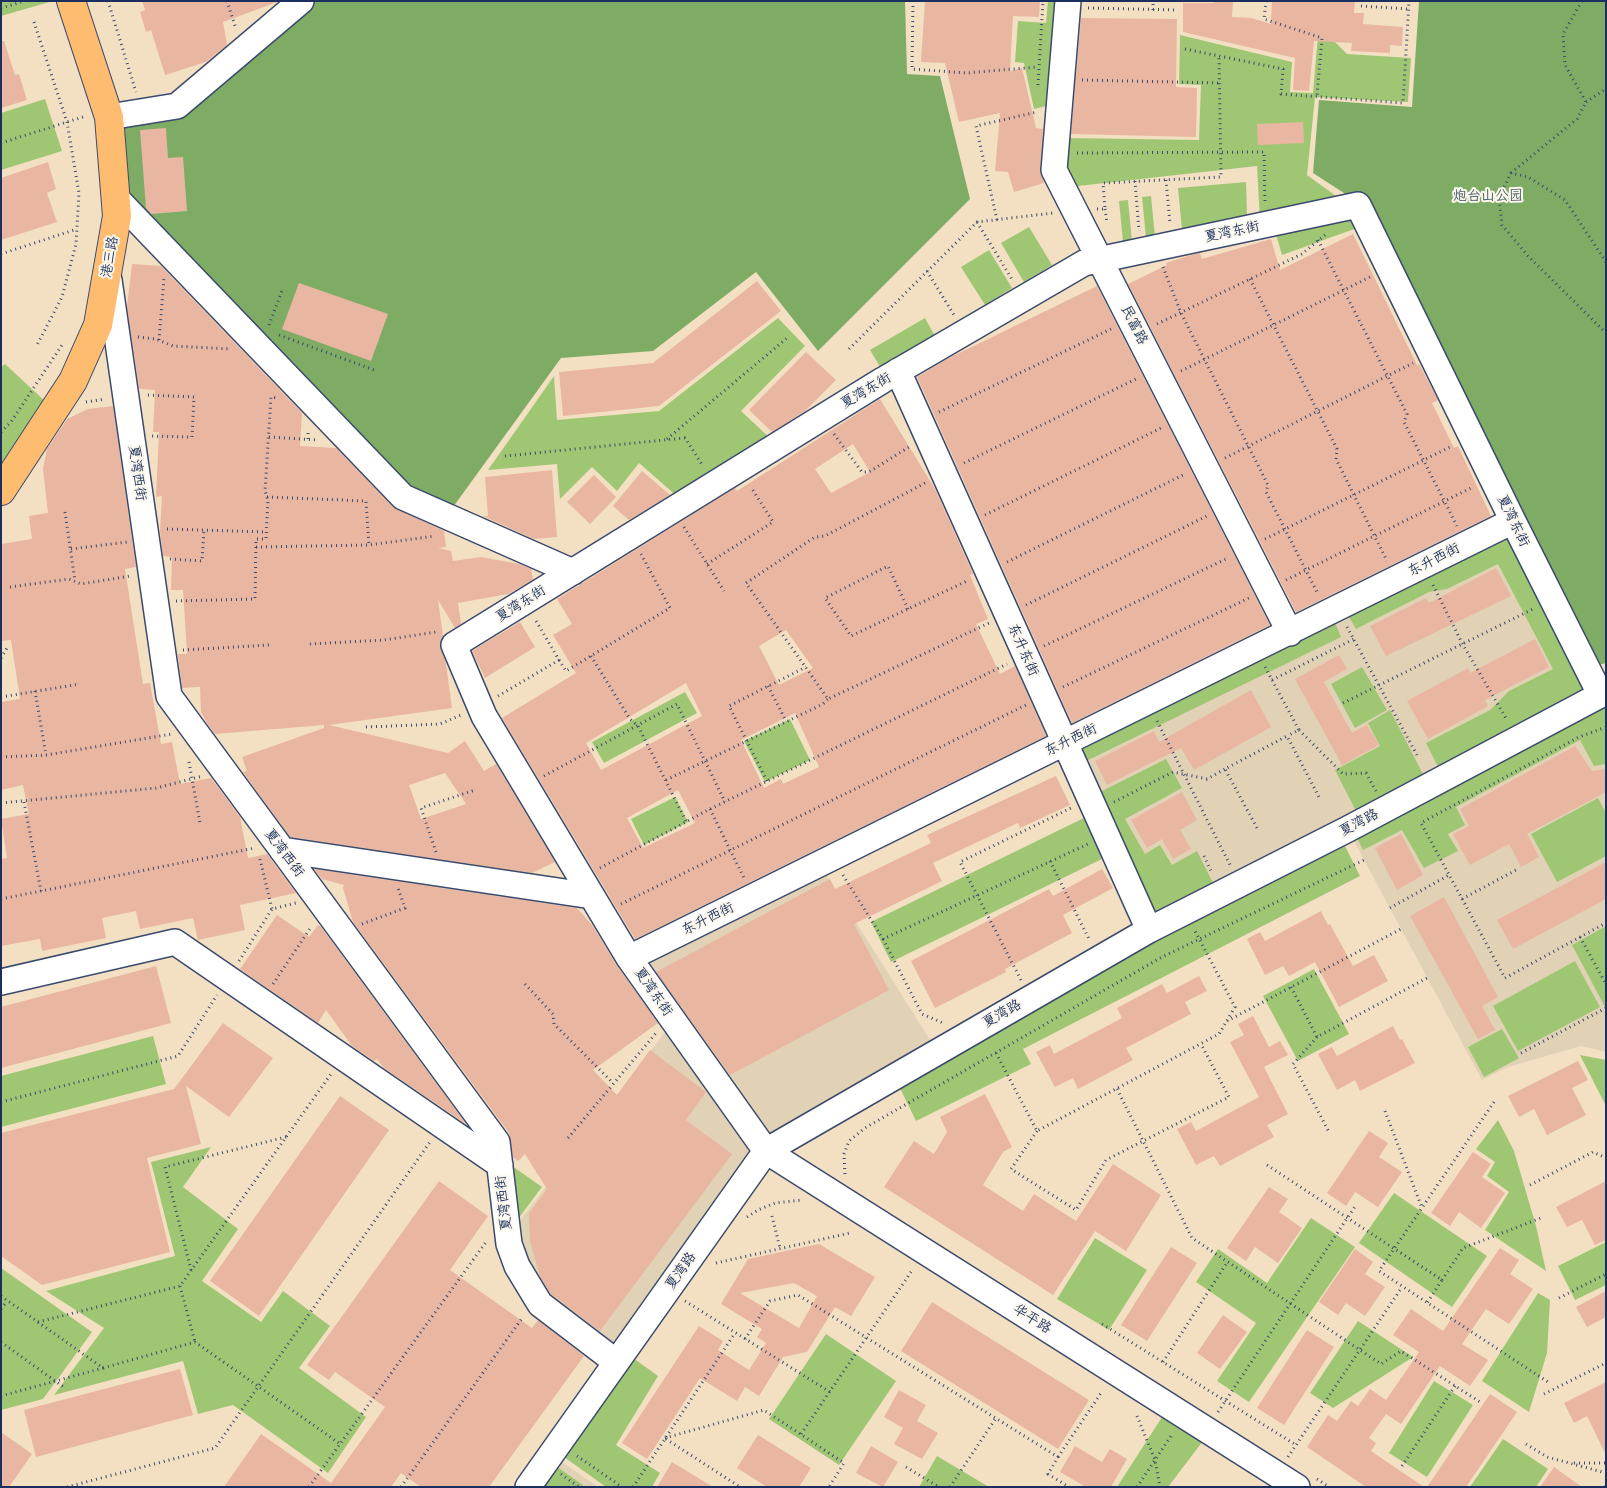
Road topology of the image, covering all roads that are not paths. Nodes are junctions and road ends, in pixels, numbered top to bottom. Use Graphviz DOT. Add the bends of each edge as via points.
graph roads {
  1 [pos="71,1"];
  2 [pos="301,1"];
  3 [pos="1068,4"];
  4 [pos="96,119"];
  5 [pos="116,198"];
  6 [pos="1101,259"];
  7 [pos="108,270"];
  8 [pos="898,371"];
  9 [pos="1,491"];
  10 [pos="1513,521"];
  11 [pos="573,572"];
  12 [pos="1290,633"];
  13 [pos="1603,693"];
  14 [pos="1065,743"];
  15 [pos="280,847"];
  16 [pos="592,896"];
  17 [pos="1148,930"];
  18 [pos="629,958"];
  19 [pos="1,982"];
  20 [pos="766,1151"];
  21 [pos="500,1165"];
  22 [pos="616,1362"];
  23 [pos="1302,1476"];
  24 [pos="528,1487"];
  1 -- 4 [label="main road, 港三路"];
  2 -- 4 [label="street" via="178,106"];
  3 -- 6 [label="street, 民富路" via="1054,170"];
  4 -- 5 [label="main road, 港三路"];
  5 -- 7 [label="main road, 港三路" via="117,216"];
  5 -- 11 [label="street" via="167,250 269,338 309,398 403,497"];
  6 -- 8 [label="street, 夏湾东街" via="1084,263"];
  6 -- 10 [label="street, 夏湾东街" via="1358,205"];
  6 -- 12 [label="street, 民富路"];
  7 -- 9 [label="main road, 港三路" via="98,325 73,381"];
  7 -- 15 [label="street, 夏湾西街" via="154,534 155,601 169,696"];
  8 -- 11 [label="street, 夏湾东街"];
  8 -- 14 [label="street, 东升东街"];
  10 -- 12 [label="street, 东升西街"];
  10 -- 13 [label="street, 夏湾东街"];
  11 -- 16 [label="street, 夏湾东街" via="454,645 480,707"];
  12 -- 14 [label="street, 东升西街"];
  13 -- 17 [label="street, 夏湾路" via="1386,810"];
  14 -- 17 [label="street, 东升东街"];
  14 -- 18 [label="street, 东升西街"];
  15 -- 16 [label="street"];
  15 -- 21 [label="street, 夏湾西街" via="497,1142"];
  16 -- 18 [label="street, 夏湾东街"];
  17 -- 20 [label="street, 夏湾路"];
  18 -- 20 [label="street, 夏湾东街"];
  19 -- 21 [label="street" via="175,942"];
  20 -- 22 [label="street, 夏湾路"];
  20 -- 23 [label="street, 华平路" via="1207,1430"];
  21 -- 22 [label="street, 夏湾西街" via="510,1244 517,1266 540,1304"];
  22 -- 24 [label="street, 夏湾路"];
}
